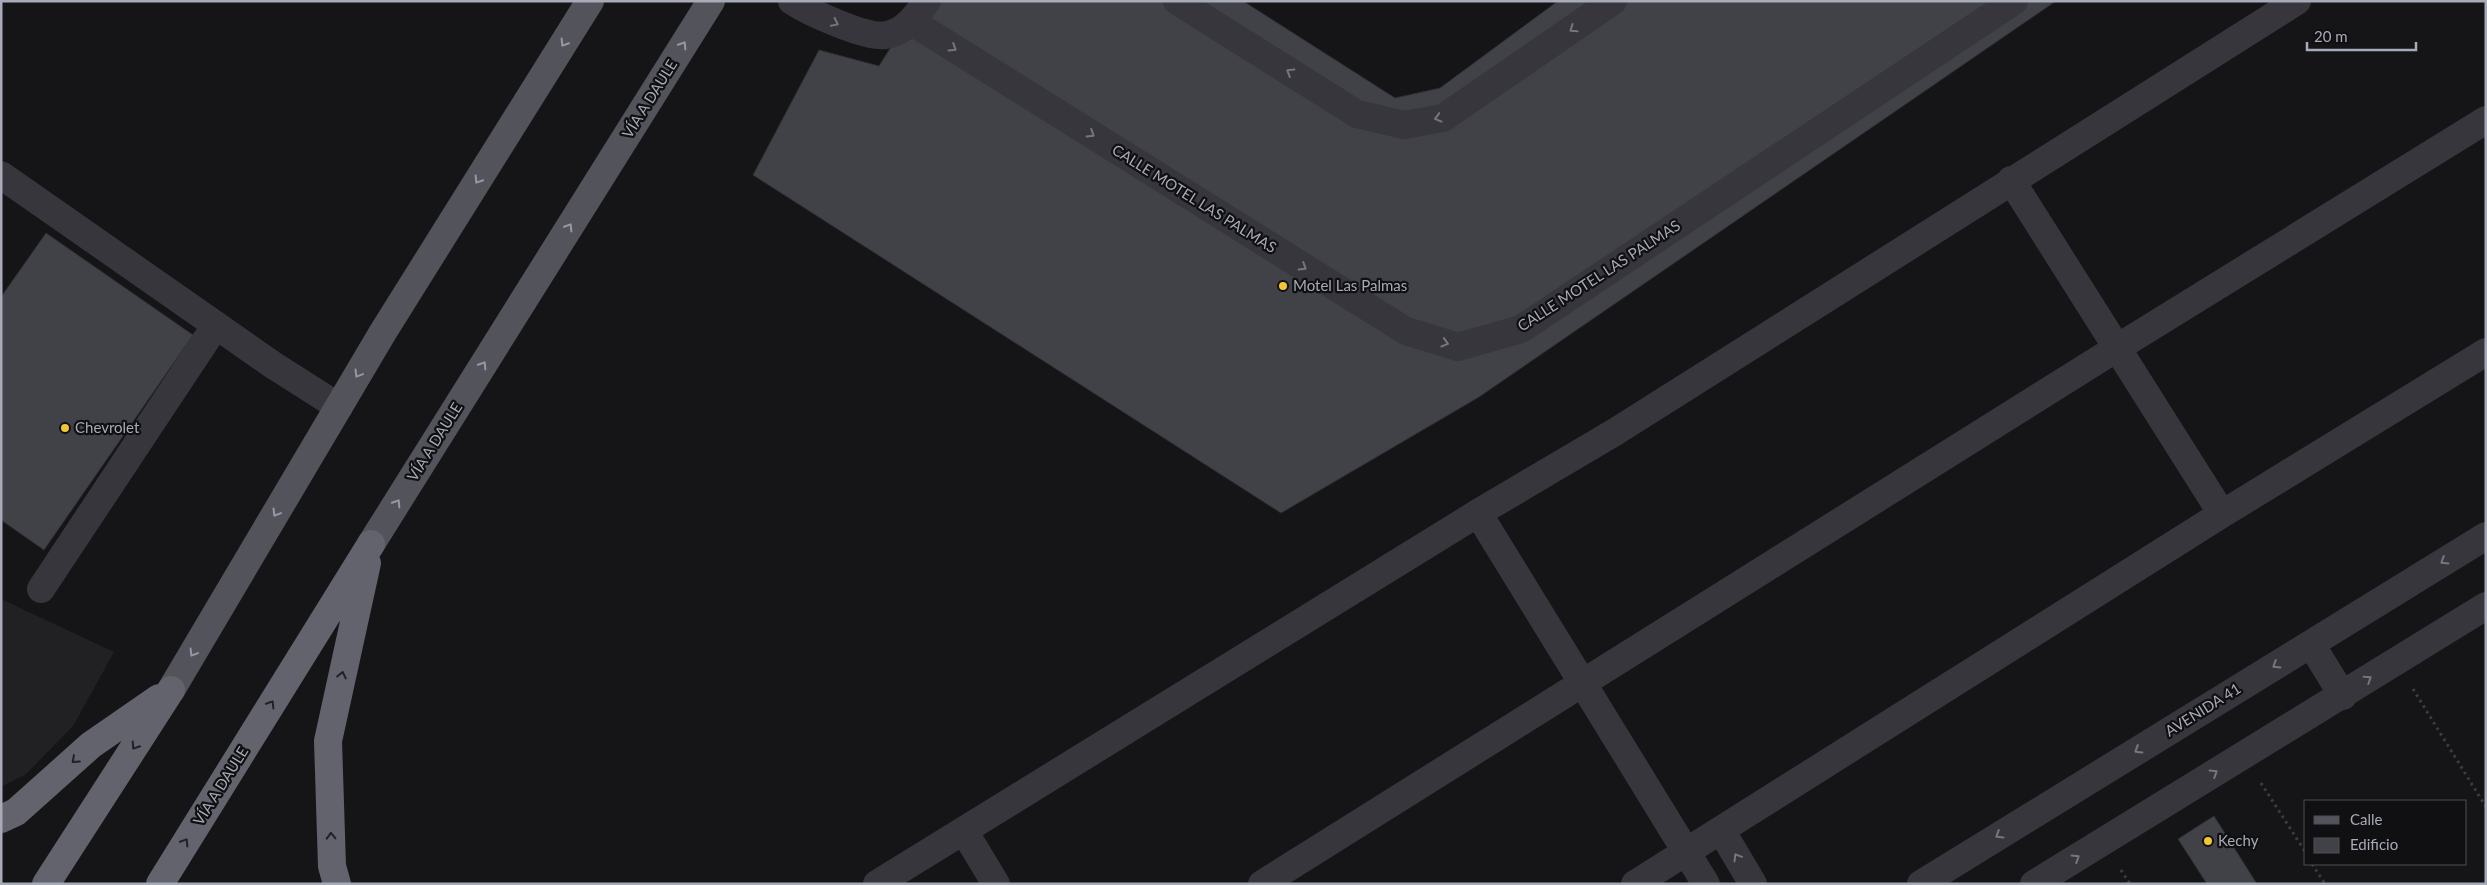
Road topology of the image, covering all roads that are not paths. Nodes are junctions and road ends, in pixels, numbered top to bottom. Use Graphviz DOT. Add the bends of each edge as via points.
graph roads {
  1 [pos="590,1"];
  2 [pos="711,1"];
  3 [pos="792,1"];
  4 [pos="1177,1"];
  5 [pos="1613,1"];
  6 [pos="2014,1"];
  7 [pos="2297,1"];
  8 [pos="920,12"];
  9 [pos="2486,120"];
  10 [pos="1,175"];
  11 [pos="2011,180"];
  12 [pos="216,325"];
  13 [pos="2117,348"];
  14 [pos="2486,352"];
  15 [pos="339,407"];
  16 [pos="1478,513"];
  17 [pos="2222,514"];
  18 [pos="2486,536"];
  19 [pos="371,544"];
  20 [pos="41,588"];
  21 [pos="2486,606"];
  22 [pos="2311,644"];
  23 [pos="1582,682"];
  24 [pos="171,690"];
  25 [pos="2343,696"];
  26 [pos="1,819"];
  27 [pos="1721,830"];
  28 [pos="964,832"];
  29 [pos="1687,851"];
  30 [pos="46,884"];
  31 [pos="160,884"];
  32 [pos="337,884"];
  33 [pos="877,884"];
  34 [pos="996,884"];
  35 [pos="1262,884"];
  36 [pos="1635,884"];
  37 [pos="1706,884"];
  38 [pos="1753,884"];
  39 [pos="1921,884"];
  40 [pos="2034,884"];
  1 -- 15 [label="main road, one-way"];
  19 -- 2 [label="main road, VÍA A DAULE, one-way"];
  3 -- 8 [label="street, one-way" via="847,28 886,36"];
  5 -- 4 [label="street, one-way" via="1443,118 1404,125 1357,114"];
  8 -- 6 [label="street, CALLE MOTEL LAS PALMAS, one-way" via="1406,331 1458,347 1521,329"];
  7 -- 11 [label="street"];
  9 -- 13 [label="street"];
  10 -- 12 [label="street"];
  11 -- 13 [label="street"];
  11 -- 16 [label="street" via="1615,432"];
  12 -- 15 [label="street"];
  12 -- 20 [label="street"];
  13 -- 17 [label="street"];
  13 -- 23 [label="street"];
  14 -- 17 [label="street"];
  15 -- 24 [label="main road, one-way"];
  16 -- 23 [label="street"];
  16 -- 28 [label="street"];
  17 -- 27 [label="street"];
  18 -- 22 [label="street, AVENIDA 41, one-way"];
  31 -- 19 [label="highway, VÍA A DAULE, one-way"];
  32 -- 19 [label="highway, one-way" via="332,866 328,741"];
  25 -- 21 [label="street, one-way"];
  22 -- 25 [label="street"];
  22 -- 39 [label="street, AVENIDA 41, one-way"];
  23 -- 29 [label="street"];
  23 -- 35 [label="street"];
  24 -- 26 [label="highway, one-way" via="91,745 16,812"];
  24 -- 30 [label="highway, one-way"];
  40 -- 25 [label="street, one-way"];
  27 -- 29 [label="street"];
  38 -- 27 [label="street, one-way"];
  28 -- 33 [label="street"];
  28 -- 34 [label="street"];
  29 -- 36 [label="street"];
  29 -- 37 [label="street"];
}
